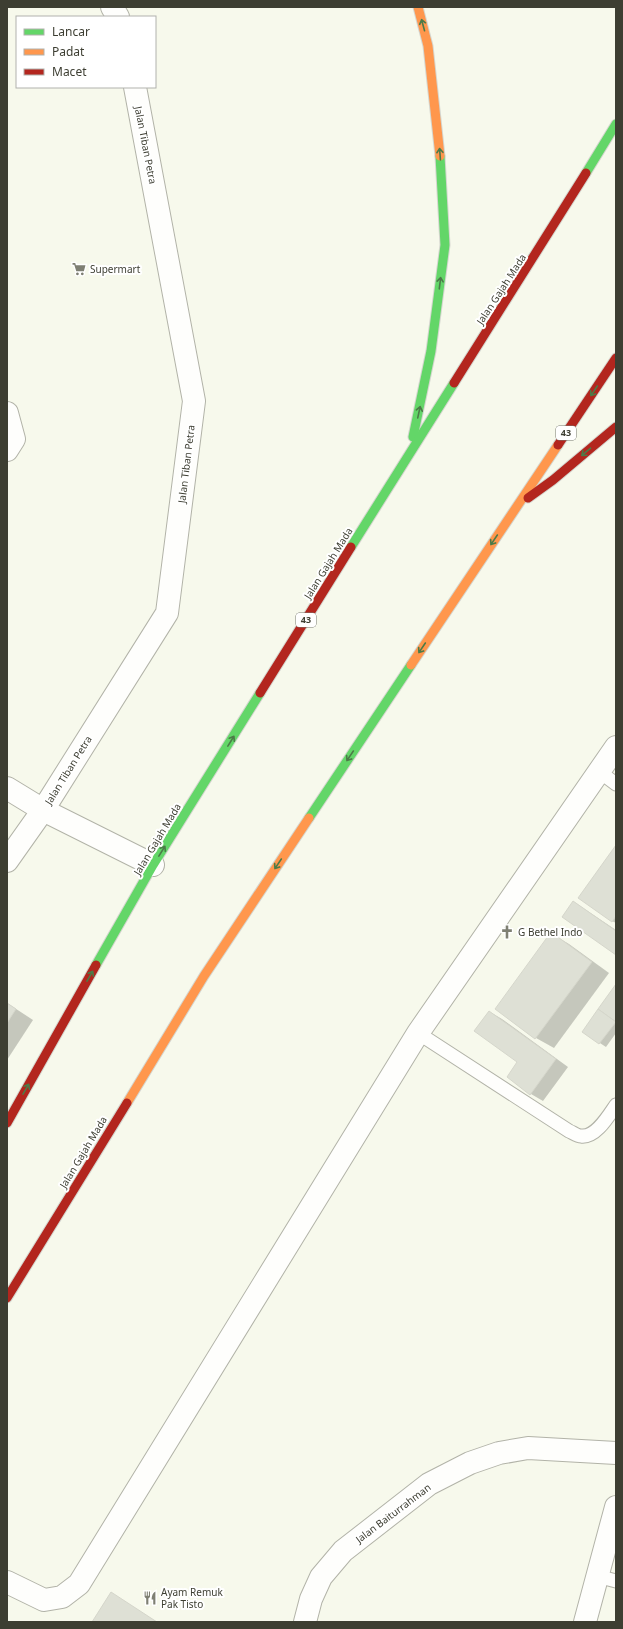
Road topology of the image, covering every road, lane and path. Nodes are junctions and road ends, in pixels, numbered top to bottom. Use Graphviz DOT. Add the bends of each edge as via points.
graph roads {
  1 [pos="112,7"];
  2 [pos="418,7"];
  3 [pos="117,16"];
  4 [pos="135,88"];
  5 [pos="616,124"];
  6 [pos="616,358"];
  7 [pos="7,413"];
  8 [pos="616,427"];
  9 [pos="9,441"];
  10 [pos="411,450"];
  11 [pos="516,507"];
  12 [pos="616,747"];
  13 [pos="608,778"];
  14 [pos="7,788"];
  15 [pos="43,810"];
  16 [pos="7,861"];
  17 [pos="153,865"];
  18 [pos="418,1034"];
  19 [pos="616,1105"];
  20 [pos="7,1123"];
  21 [pos="7,1298"];
  22 [pos="616,1453"];
  23 [pos="616,1507"];
  24 [pos="612,1534"];
  25 [pos="606,1578"];
  26 [pos="7,1582"];
  27 [pos="305,1622"];
  28 [pos="585,1622"];
  1 -- 3 [label="street"];
  10 -- 2 [label="highway, one-way" via="431,351 445,245 440,153 428,46"];
  4 -- 15 [label="street, Jalan Tiban Petra" via="194,401 167,613"];
  5 -- 10 [label="highway, Jalan Gajah Mada / 43"];
  6 -- 11 [label="highway, Jalan Gajah Mada / 43, one-way"];
  7 -- 9 [label="street"];
  8 -- 11 [label="highway, one-way" via="553,480"];
  17 -- 10 [label="highway, Jalan Gajah Mada / 43, one-way"];
  11 -- 21 [label="highway, Jalan Gajah Mada / 43, one-way" via="204,976"];
  12 -- 13 [label="street"];
  13 -- 18 [label="street" via="503,909"];
  14 -- 15 [label="street, Jalan Tiban Petra"];
  15 -- 16 [label="street, Jalan Tiban Petra"];
  15 -- 17 [label="street, Jalan Tiban Petra"];
  20 -- 17 [label="highway, Jalan Gajah Mada / 43, one-way"];
  18 -- 19 [label="lane" via="569,1131 581,1136 598,1129"];
  18 -- 26 [label="street" via="79,1584 62,1597 44,1600"];
  22 -- 27 [label="street, Jalan Baiturrahman" via="528,1448 499,1452 470,1463 429,1484 343,1551 321,1577 311,1599"];
  23 -- 24 [label="street"];
  24 -- 25 [label="street"];
  25 -- 28 [label="street"];
}
